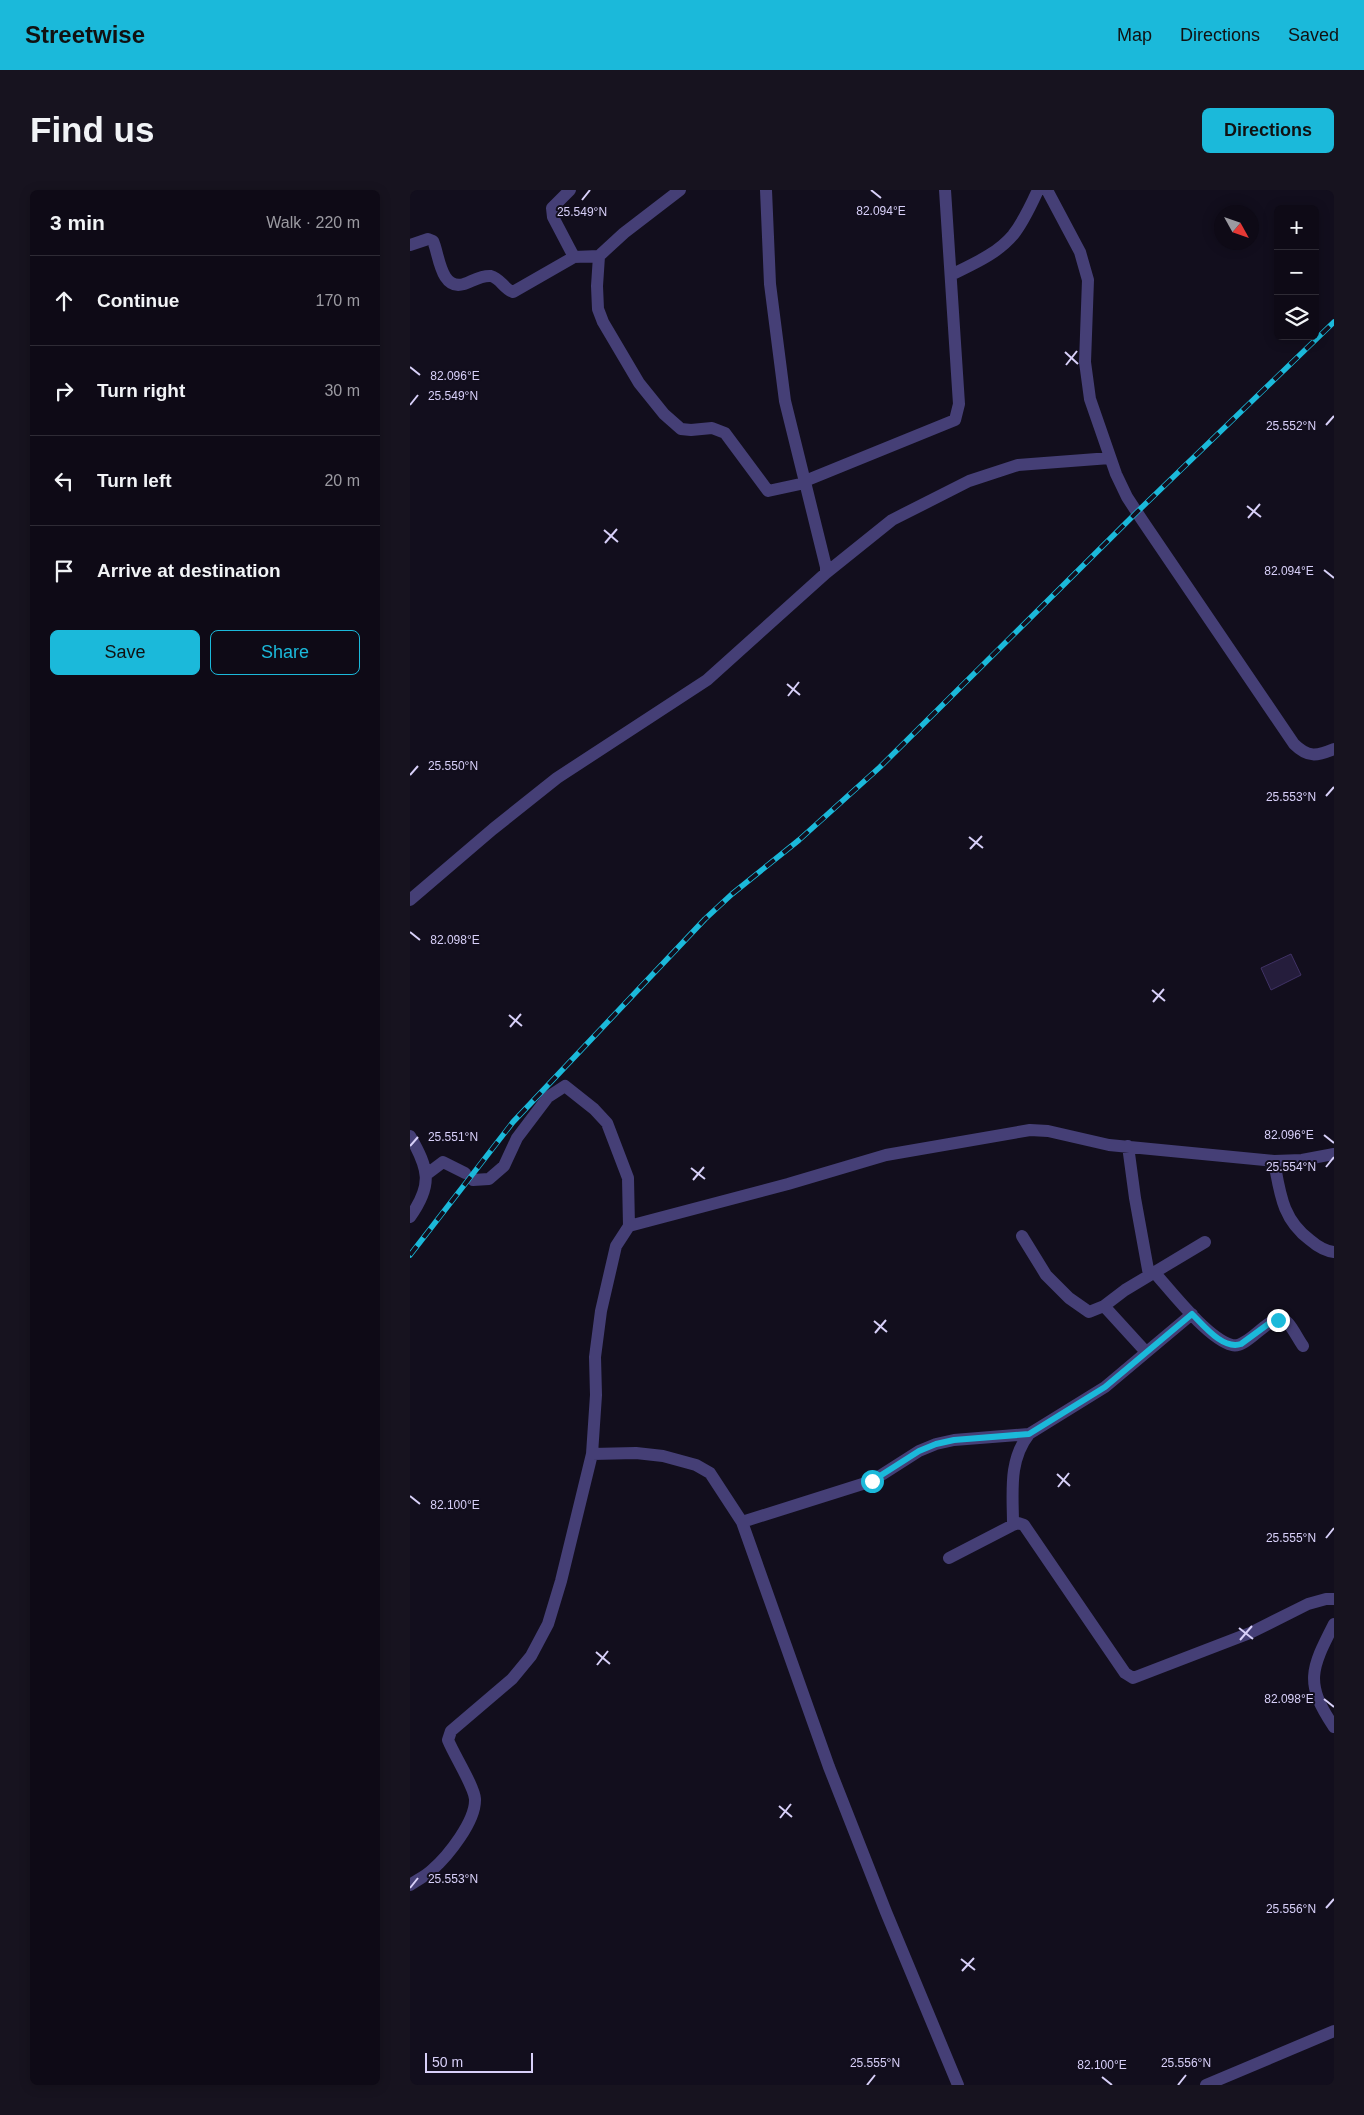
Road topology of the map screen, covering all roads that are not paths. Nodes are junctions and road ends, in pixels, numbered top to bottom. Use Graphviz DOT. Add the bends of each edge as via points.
graph roads {
  1 [pos="570,190"];
  2 [pos="680,190"];
  3 [pos="766,190"];
  4 [pos="945,190"];
  5 [pos="1038,190"];
  6 [pos="1047,190"];
  7 [pos="410,245"];
  8 [pos="599,256"];
  9 [pos="574,257"];
  10 [pos="951,275"];
  11 [pos="1110,458"];
  12 [pos="805,482"];
  13 [pos="826,573"];
  14 [pos="1334,748"];
  15 [pos="410,900"];
  16 [pos="410,1136"];
  17 [pos="1128,1146"];
  18 [pos="1334,1154"];
  19 [pos="1274,1161"];
  20 [pos="427,1174"];
  21 [pos="410,1217"];
  22 [pos="629,1226"];
  23 [pos="1022,1236"];
  24 [pos="1205,1242"];
  25 [pos="1334,1252"];
  26 [pos="1152,1274"];
  27 [pos="1104,1306"];
  28 [pos="1192,1314"];
  29 [pos="1303,1346"];
  30 [pos="1146,1352"];
  31 [pos="1029,1434"];
  32 [pos="592,1454"];
  33 [pos="742,1522"];
  34 [pos="1013,1525"];
  35 [pos="949,1558"];
  36 [pos="1334,1599"];
  37 [pos="1334,1624"];
  38 [pos="1334,1727"];
  39 [pos="410,1885"];
  40 [pos="1334,2031"];
  41 [pos="958,2085"];
  42 [pos="1206,2085"];
  1 -- 9 [label="street" via="552,208 553,217"];
  2 -- 8 [label="street"];
  3 -- 12 [label="street" via="770,284 785,401"];
  4 -- 10 [label="street"];
  5 -- 10 [label="street" via="1012,236 989,255"];
  6 -- 11 [label="street" via="1080,252 1088,280 1085,362 1090,399"];
  7 -- 9 [label="street" via="428,239 433,241 439,265 446,278 454,283 461,285 490,276 513,292"];
  8 -- 9 [label="street"];
  8 -- 12 [label="street" via="598,309 603,322 639,384 664,414 684,431 712,428 725,432 768,491"];
  10 -- 12 [label="street" via="959,404 955,420"];
  11 -- 13 [label="street" via="1018,465 969,481 892,520"];
  11 -- 14 [label="street" via="1127,497 1294,744 1303,753 1320,755"];
  12 -- 13 [label="street"];
  13 -- 15 [label="street" via="707,680 558,778"];
  16 -- 20 [label="street" via="421,1154"];
  17 -- 19 [label="street"];
  17 -- 22 [label="street" via="1030,1130 886,1155"];
  17 -- 26 [label="street" via="1135,1198"];
  18 -- 19 [label="street"];
  19 -- 25 [label="street" via="1288,1218 1300,1233 1319,1247"];
  20 -- 21 [label="street" via="421,1202"];
  20 -- 22 [label="street" via="443,1162 469,1176 489,1179 504,1166 516,1138 548,1097 564,1086 607,1123 628,1178"];
  22 -- 32 [label="street" via="616,1246 601,1311 595,1357"];
  23 -- 27 [label="street" via="1046,1275 1069,1298 1088,1312"];
  24 -- 26 [label="street"];
  26 -- 27 [label="street"];
  26 -- 28 [label="street"];
  27 -- 30 [label="street"];
  28 -- 29 [label="street" via="1210,1332 1236,1346 1271,1322 1283,1320"];
  28 -- 30 [label="street"];
  30 -- 31 [label="street" via="1105,1387"];
  31 -- 33 [label="street" via="936,1444 872,1481"];
  31 -- 34 [label="street" via="1020,1446 1013,1468"];
  32 -- 33 [label="street" via="636,1453 696,1464 710,1473"];
  32 -- 39 [label="street" via="548,1624 531,1656 512,1679 452,1730 448,1740 475,1799 469,1821 432,1870"];
  33 -- 41 [label="street" via="829,1767"];
  34 -- 35 [label="street"];
  34 -- 36 [label="street" via="1018,1523 1027,1529 1125,1673 1133,1678 1250,1633 1308,1604"];
  37 -- 38 [label="street" via="1313,1674 1314,1691"];
  40 -- 42 [label="street"];
}
